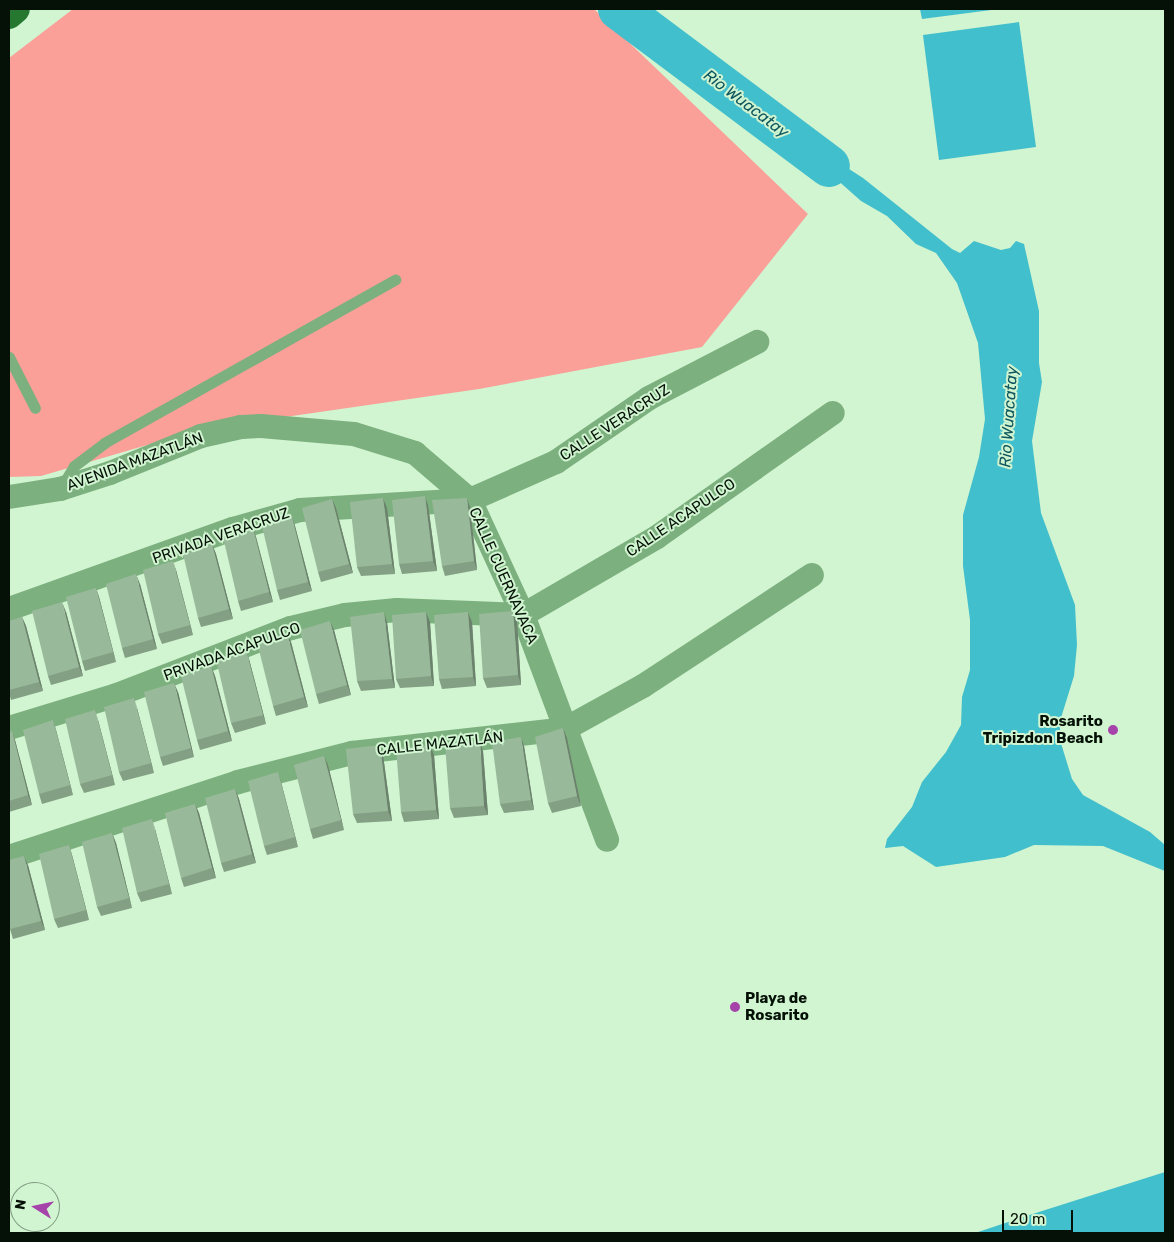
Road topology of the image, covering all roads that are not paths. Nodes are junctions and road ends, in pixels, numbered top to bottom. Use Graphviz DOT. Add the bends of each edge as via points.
graph roads {
  1 [pos="16,9"];
  2 [pos="9,15"];
  3 [pos="395,280"];
  4 [pos="757,342"];
  5 [pos="9,357"];
  6 [pos="35,408"];
  7 [pos="834,413"];
  8 [pos="261,426"];
  9 [pos="60,489"];
  10 [pos="9,497"];
  11 [pos="470,500"];
  12 [pos="812,575"];
  13 [pos="9,609"];
  14 [pos="523,615"];
  15 [pos="9,728"];
  16 [pos="564,730"];
  17 [pos="607,840"];
  18 [pos="9,857"];
  1 -- 2 [label="main road"];
  3 -- 9 [label="lane" via="104,443 74,466"];
  4 -- 11 [label="street, CALLE VERACRUZ" via="649,398 556,462"];
  5 -- 6 [label="lane"];
  7 -- 14 [label="street, CALLE ACAPULCO" via="657,537"];
  8 -- 9 [label="street, AVENIDA MAZATLÁN" via="201,436 110,474"];
  8 -- 11 [label="street, CALLE CUERNAVACA" via="354,434 400,446 415,453"];
  9 -- 10 [label="street, AVENIDA MAZATLÁN"];
  11 -- 13 [label="street, PRIVADA VERACRUZ" via="300,510 233,529"];
  11 -- 14 [label="street, CALLE CUERNAVACA"];
  12 -- 16 [label="street, CALLE MAZATLÁN" via="642,686"];
  14 -- 15 [label="street, PRIVADA ACAPULCO" via="397,610 345,616 291,628 116,694"];
  14 -- 16 [label="street, CALLE CUERNAVACA"];
  16 -- 17 [label="street, CALLE CUERNAVACA"];
  16 -- 18 [label="street, CALLE MAZATLÁN" via="352,753 238,782"];
}
